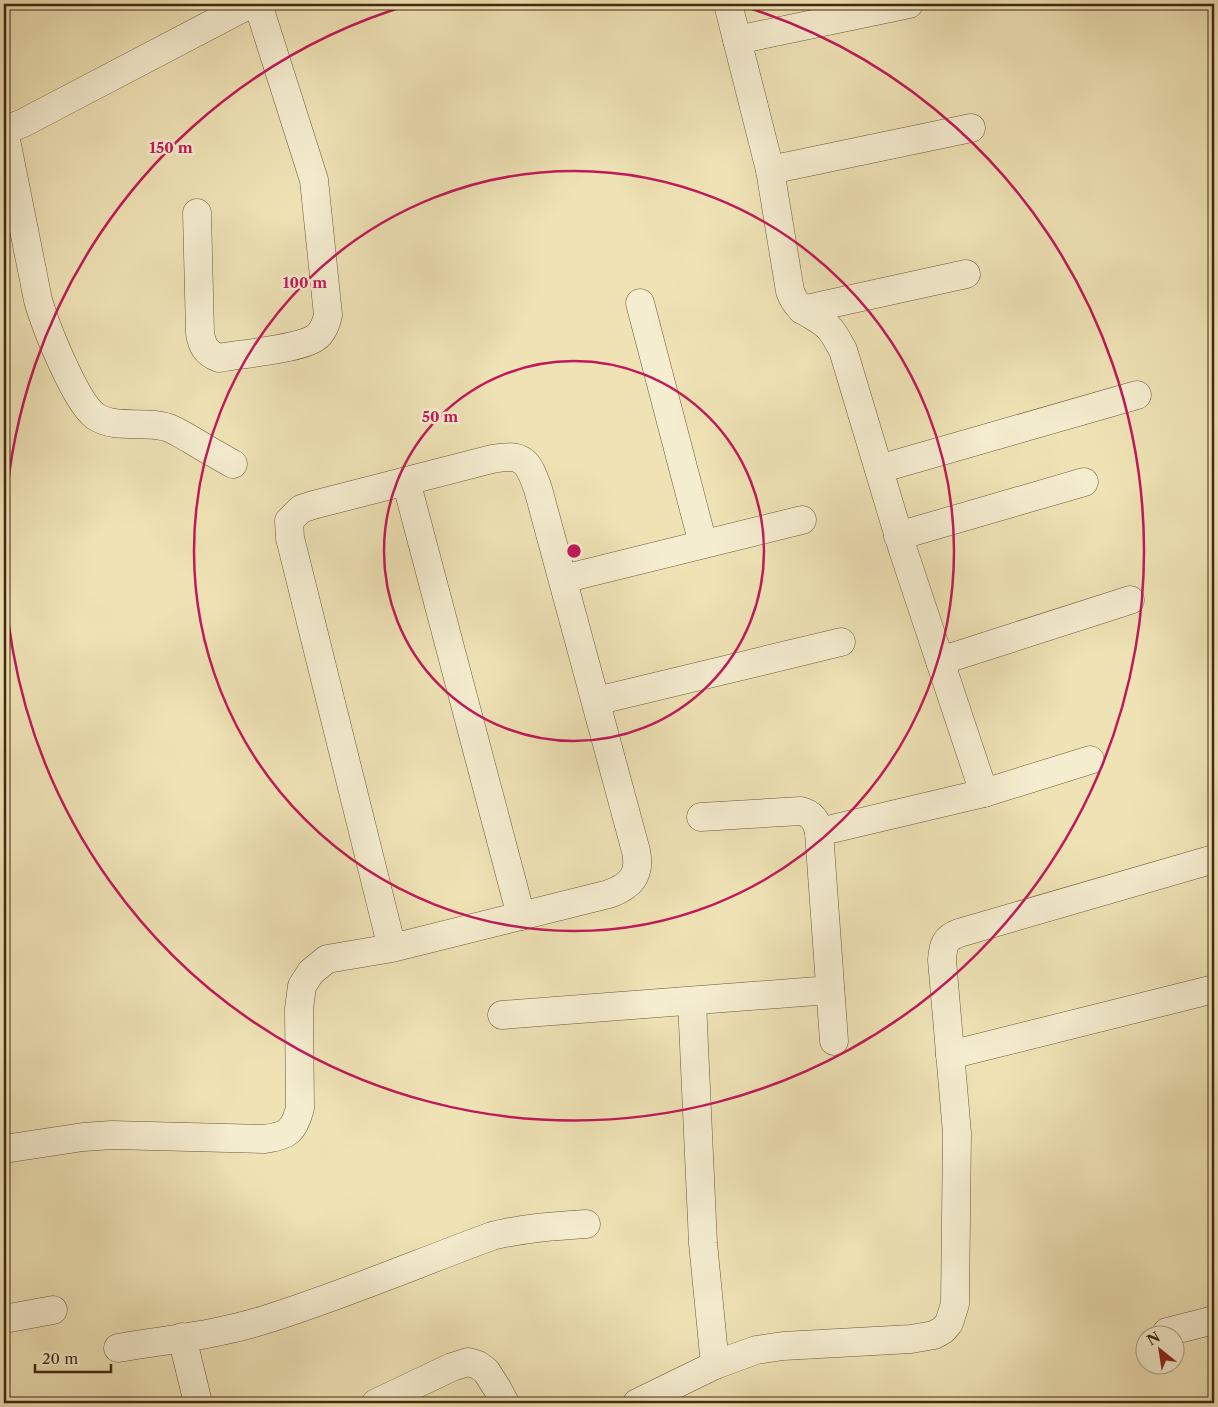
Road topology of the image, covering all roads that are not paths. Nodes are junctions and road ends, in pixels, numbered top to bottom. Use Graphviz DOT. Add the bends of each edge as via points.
graph roads {
  1 [pos="250,4"];
  2 [pos="258,4"];
  3 [pos="728,4"];
  4 [pos="909,4"];
  5 [pos="737,40"];
  6 [pos="971,128"];
  7 [pos="4,131"];
  8 [pos="770,170"];
  9 [pos="197,213"];
  10 [pos="966,274"];
  11 [pos="640,304"];
  12 [pos="802,310"];
  13 [pos="1137,395"];
  14 [pos="233,464"];
  15 [pos="879,469"];
  16 [pos="406,481"];
  17 [pos="1084,482"];
  18 [pos="802,520"];
  19 [pos="898,536"];
  20 [pos="703,544"];
  21 [pos="563,579"];
  22 [pos="1130,600"];
  23 [pos="841,642"];
  24 [pos="940,661"];
  25 [pos="596,701"];
  26 [pos="1090,760"];
  27 [pos="984,793"];
  28 [pos="701,817"];
  29 [pos="819,832"];
  30 [pos="1214,859"];
  31 [pos="521,916"];
  32 [pos="392,948"];
  33 [pos="830,990"];
  34 [pos="1213,994"];
  35 [pos="692,1001"];
  36 [pos="502,1015"];
  37 [pos="834,1041"];
  38 [pos="950,1054"];
  39 [pos="4,1148"];
  40 [pos="586,1224"];
  41 [pos="53,1310"];
  42 [pos="4,1319"];
  43 [pos="1214,1320"];
  44 [pos="1186,1327"];
  45 [pos="182,1337"];
  46 [pos="118,1348"];
  47 [pos="715,1365"];
  48 [pos="198,1403"];
  49 [pos="376,1403"];
  50 [pos="505,1403"];
  51 [pos="638,1403"];
  1 -- 7 [label="street"];
  2 -- 9 [label="street" via="314,180 328,315 316,338 302,344 219,358 206,351 200,333"];
  3 -- 5 [label="street"];
  4 -- 5 [label="street"];
  5 -- 8 [label="street"];
  6 -- 8 [label="street"];
  7 -- 14 [label="street" via="44,321 84,403 94,415 111,423 169,427"];
  8 -- 12 [label="street" via="790,291"];
  10 -- 12 [label="street"];
  11 -- 20 [label="street"];
  12 -- 15 [label="street" via="830,329 843,350"];
  13 -- 15 [label="street"];
  15 -- 19 [label="street"];
  16 -- 21 [label="street" via="499,458 522,460 531,470 538,489"];
  16 -- 31 [label="street"];
  16 -- 32 [label="street" via="313,504 301,509 289,521 288,528"];
  17 -- 19 [label="street"];
  18 -- 20 [label="street"];
  19 -- 24 [label="street"];
  20 -- 21 [label="street"];
  21 -- 25 [label="street"];
  22 -- 24 [label="street"];
  23 -- 25 [label="street"];
  24 -- 27 [label="street"];
  25 -- 31 [label="street" via="638,867 623,889"];
  26 -- 27 [label="street"];
  27 -- 29 [label="street"];
  28 -- 29 [label="street" via="800,811 807,812 815,820"];
  29 -- 33 [label="street"];
  30 -- 38 [label="street" via="951,936 942,950"];
  31 -- 32 [label="street"];
  32 -- 39 [label="street" via="327,959 311,972 302,986 299,1009 300,1108 293,1129 284,1135 264,1139 112,1135"];
  33 -- 35 [label="street"];
  33 -- 37 [label="street"];
  34 -- 38 [label="street"];
  35 -- 36 [label="street"];
  35 -- 47 [label="street" via="703,1243"];
  38 -- 47 [label="street" via="957,1133 955,1304 949,1323 943,1330 923,1338 782,1346 756,1350"];
  40 -- 45 [label="street" via="540,1226 492,1236 263,1321"];
  41 -- 42 [label="street"];
  43 -- 44 [label="street"];
  45 -- 46 [label="street"];
  45 -- 48 [label="street"];
  47 -- 51 [label="street"];
  49 -- 50 [label="street" via="468,1362 486,1371"];
}
